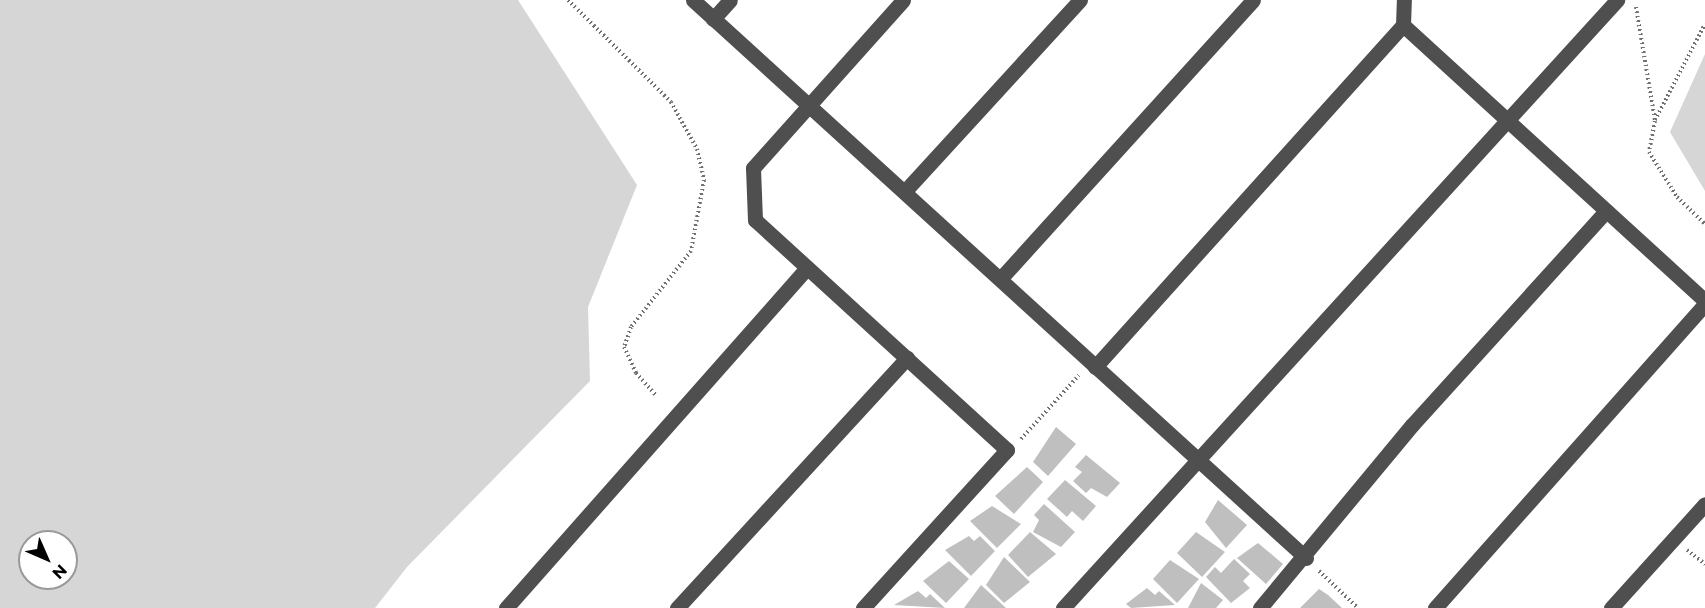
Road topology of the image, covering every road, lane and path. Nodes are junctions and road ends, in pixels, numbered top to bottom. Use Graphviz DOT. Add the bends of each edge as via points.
graph roads {
  1 [pos="568,0"];
  2 [pos="693,0"];
  3 [pos="730,0"];
  4 [pos="903,0"];
  5 [pos="1080,0"];
  6 [pos="1253,0"];
  7 [pos="1404,0"];
  8 [pos="1617,0"];
  9 [pos="1635,0"];
  10 [pos="713,18"];
  11 [pos="1705,24"];
  12 [pos="1403,25"];
  13 [pos="808,105"];
  14 [pos="1506,120"];
  15 [pos="1655,121"];
  16 [pos="905,191"];
  17 [pos="1606,211"];
  18 [pos="1705,224"];
  19 [pos="807,268"];
  20 [pos="1001,278"];
  21 [pos="1705,303"];
  22 [pos="907,358"];
  23 [pos="1095,367"];
  24 [pos="656,395"];
  25 [pos="1007,450"];
  26 [pos="1197,460"];
  27 [pos="1705,504"];
  28 [pos="1306,558"];
  29 [pos="506,608"];
  30 [pos="677,608"];
  31 [pos="863,608"];
  32 [pos="1063,608"];
  33 [pos="1260,608"];
  34 [pos="1358,608"];
  35 [pos="1435,608"];
  36 [pos="1611,608"];
  1 -- 24 [label="path" via="671,102 697,149 704,180 691,250 631,327 624,347 636,373"];
  2 -- 10 [label="street"];
  3 -- 10 [label="street"];
  4 -- 13 [label="street"];
  5 -- 16 [label="street"];
  6 -- 20 [label="street"];
  7 -- 12 [label="street"];
  8 -- 14 [label="street"];
  9 -- 15 [label="path"];
  10 -- 13 [label="street"];
  11 -- 15 [label="path"];
  12 -- 14 [label="street"];
  12 -- 23 [label="street"];
  13 -- 16 [label="street"];
  13 -- 19 [label="street" via="753,168 755,220"];
  14 -- 17 [label="street"];
  14 -- 26 [label="street"];
  15 -- 18 [label="path" via="1649,152 1677,197"];
  16 -- 20 [label="street"];
  17 -- 21 [label="street"];
  17 -- 28 [label="street" via="1412,425"];
  19 -- 22 [label="street"];
  19 -- 29 [label="street"];
  20 -- 23 [label="street"];
  21 -- 35 [label="street"];
  22 -- 25 [label="street"];
  22 -- 30 [label="street"];
  23 -- 25 [label="path" via="1080,374"];
  23 -- 26 [label="street"];
  25 -- 31 [label="street"];
  26 -- 28 [label="street"];
  26 -- 32 [label="street"];
  27 -- 36 [label="street"];
  28 -- 33 [label="street"];
  28 -- 34 [label="path"];
}
